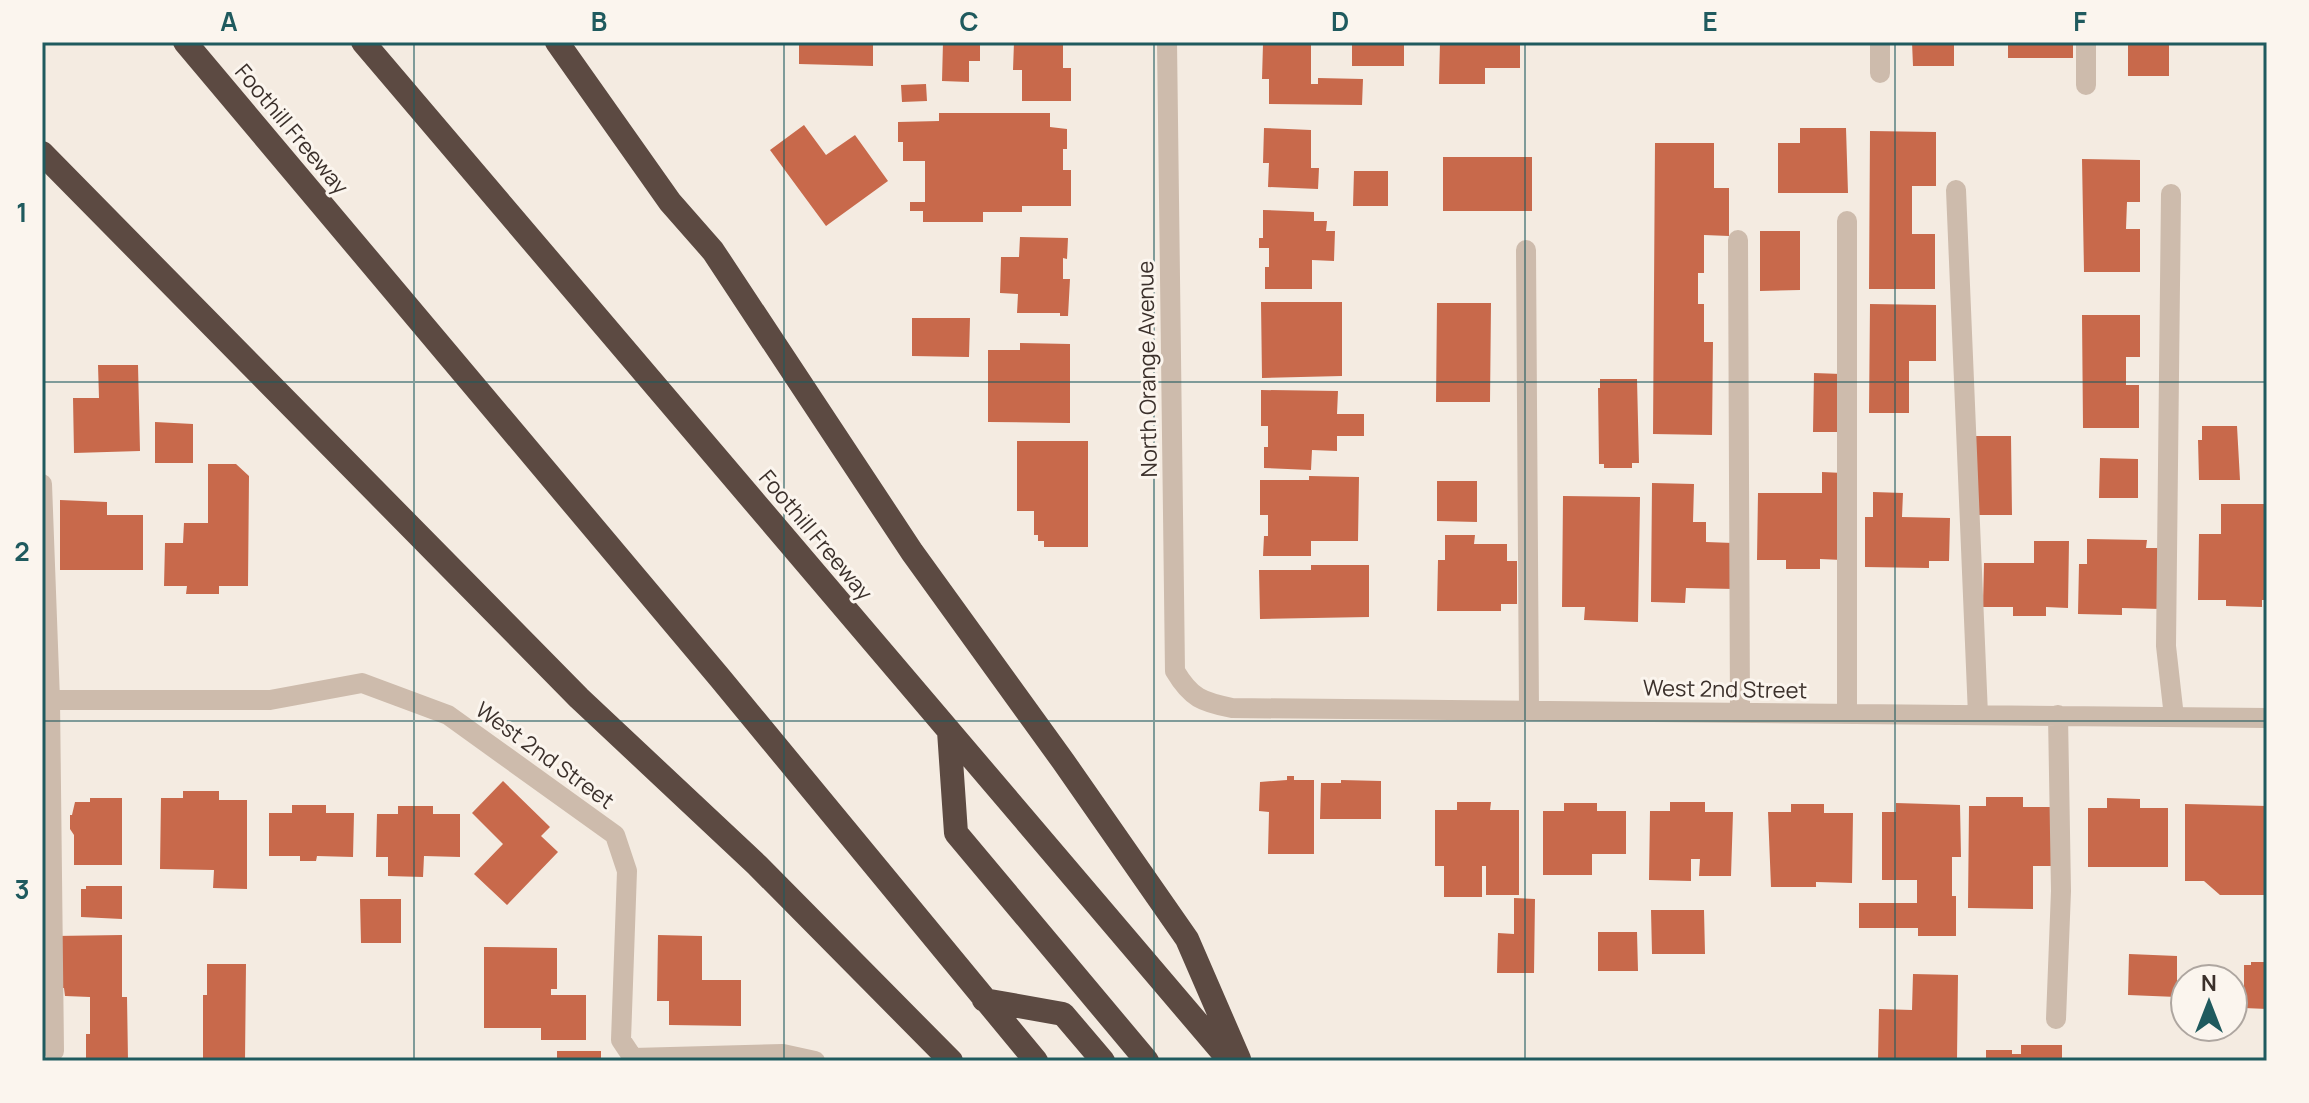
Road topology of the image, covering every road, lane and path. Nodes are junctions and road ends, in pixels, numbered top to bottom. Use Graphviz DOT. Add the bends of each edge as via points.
graph roads {
  1 [pos="185,42"];
  2 [pos="363,42"];
  3 [pos="557,42"];
  4 [pos="1167,42"];
  5 [pos="1880,42"];
  6 [pos="2086,42"];
  7 [pos="1880,73"];
  8 [pos="2086,85"];
  9 [pos="42,153"];
  10 [pos="1956,190"];
  11 [pos="2171,194"];
  12 [pos="1847,221"];
  13 [pos="1738,240"];
  14 [pos="1526,250"];
  15 [pos="42,484"];
  16 [pos="1187,691"];
  17 [pos="46,700"];
  18 [pos="1529,711"];
  19 [pos="1740,713"];
  20 [pos="1847,714"];
  21 [pos="1978,715"];
  22 [pos="2058,715"];
  23 [pos="2174,717"];
  24 [pos="2267,718"];
  25 [pos="949,731"];
  26 [pos="984,1000"];
  27 [pos="2056,1019"];
  28 [pos="54,1051"];
  29 [pos="815,1061"];
  30 [pos="951,1061"];
  31 [pos="1036,1061"];
  32 [pos="1103,1061"];
  33 [pos="1147,1061"];
  34 [pos="1230,1061"];
  35 [pos="1240,1061"];
  1 -- 26 [label="highway, Foothill Freeway"];
  2 -- 25 [label="highway, Foothill Freeway"];
  3 -- 35 [label="highway" via="670,202 713,251 912,552 1187,939"];
  4 -- 16 [label="street, North Orange Avenue" via="1175,671"];
  5 -- 7 [label="street"];
  6 -- 8 [label="street"];
  9 -- 30 [label="highway" via="579,698 757,865"];
  10 -- 21 [label="street"];
  11 -- 23 [label="street" via="2166,646"];
  12 -- 20 [label="street"];
  13 -- 19 [label="street"];
  14 -- 18 [label="street"];
  15 -- 17 [label="street"];
  16 -- 18 [label="street, West 2nd Street" via="1209,704 1232,708"];
  17 -- 28 [label="street"];
  17 -- 29 [label="street, West 2nd Street" via="270,700 362,683 448,715 615,835 627,871 621,1040 633,1058 783,1054"];
  18 -- 19 [label="street, West 2nd Street"];
  19 -- 20 [label="street, West 2nd Street"];
  20 -- 21 [label="street, West 2nd Street"];
  21 -- 22 [label="street, West 2nd Street"];
  22 -- 23 [label="street, West 2nd Street"];
  22 -- 27 [label="street" via="2061,891"];
  23 -- 24 [label="street, West 2nd Street"];
  25 -- 33 [label="highway" via="956,833"];
  25 -- 34 [label="highway, Foothill Freeway"];
  26 -- 31 [label="highway, Foothill Freeway"];
  26 -- 32 [label="highway" via="1063,1014"];
}
